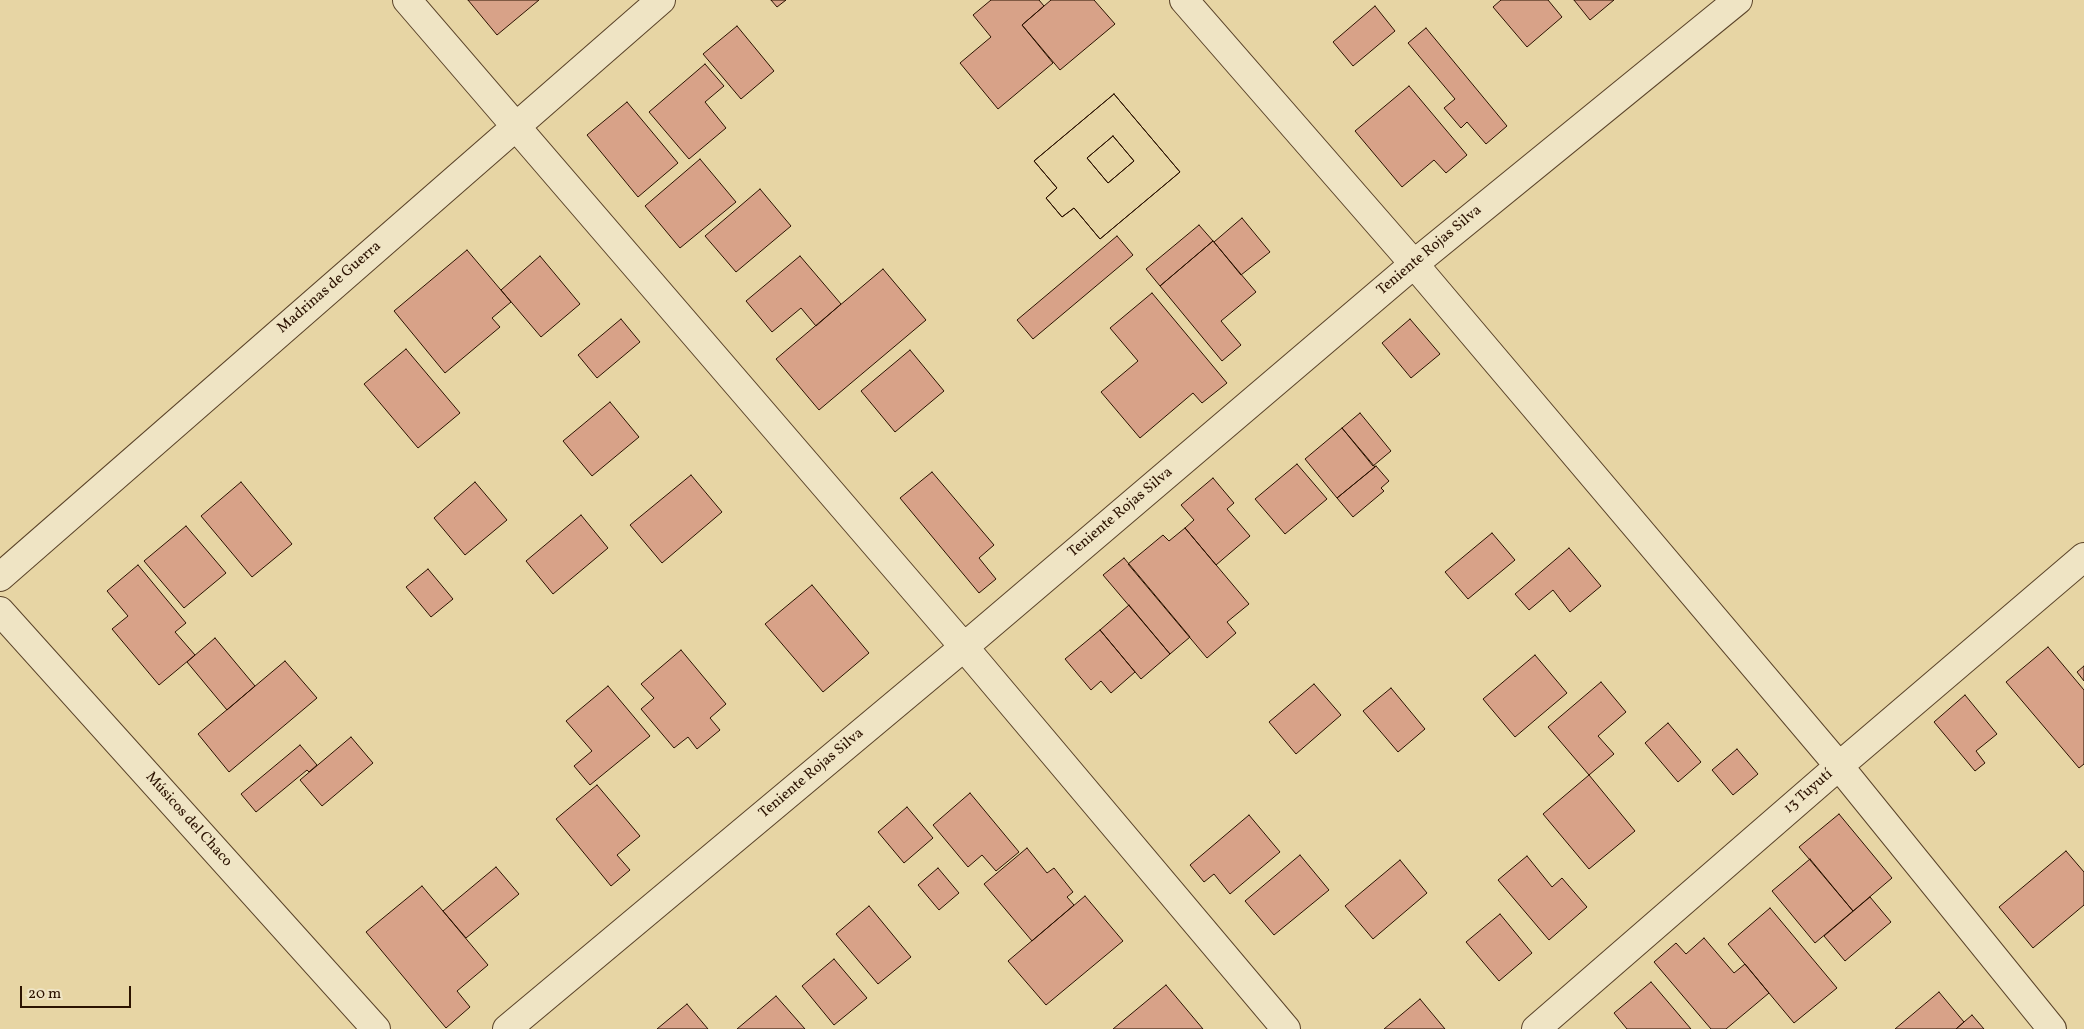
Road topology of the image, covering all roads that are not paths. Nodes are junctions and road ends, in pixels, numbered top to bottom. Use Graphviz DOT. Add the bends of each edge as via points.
graph roads {
  1 [pos="407,0"];
  2 [pos="661,0"];
  3 [pos="1184,0"];
  4 [pos="1738,0"];
  5 [pos="516,126"];
  6 [pos="1414,264"];
  7 [pos="2084,557"];
  8 [pos="0,577"];
  9 [pos="0,611"];
  10 [pos="964,647"];
  11 [pos="1839,766"];
  12 [pos="376,1029"];
  13 [pos="507,1029"];
  14 [pos="1286,1029"];
  15 [pos="1536,1029"];
  16 [pos="2052,1029"];
  1 -- 5 [label="street"];
  2 -- 5 [label="street, Madrinas de Guerra"];
  3 -- 6 [label="street"];
  4 -- 6 [label="street, Teniente Rojas Silva"];
  5 -- 8 [label="street, Madrinas de Guerra"];
  5 -- 10 [label="street"];
  6 -- 10 [label="street, Teniente Rojas Silva"];
  6 -- 11 [label="street"];
  7 -- 11 [label="street, 13 Tuyutí"];
  9 -- 12 [label="street, Músicos del Chaco"];
  10 -- 13 [label="street, Teniente Rojas Silva"];
  10 -- 14 [label="street"];
  11 -- 15 [label="street, 13 Tuyutí"];
  11 -- 16 [label="street"];
}
